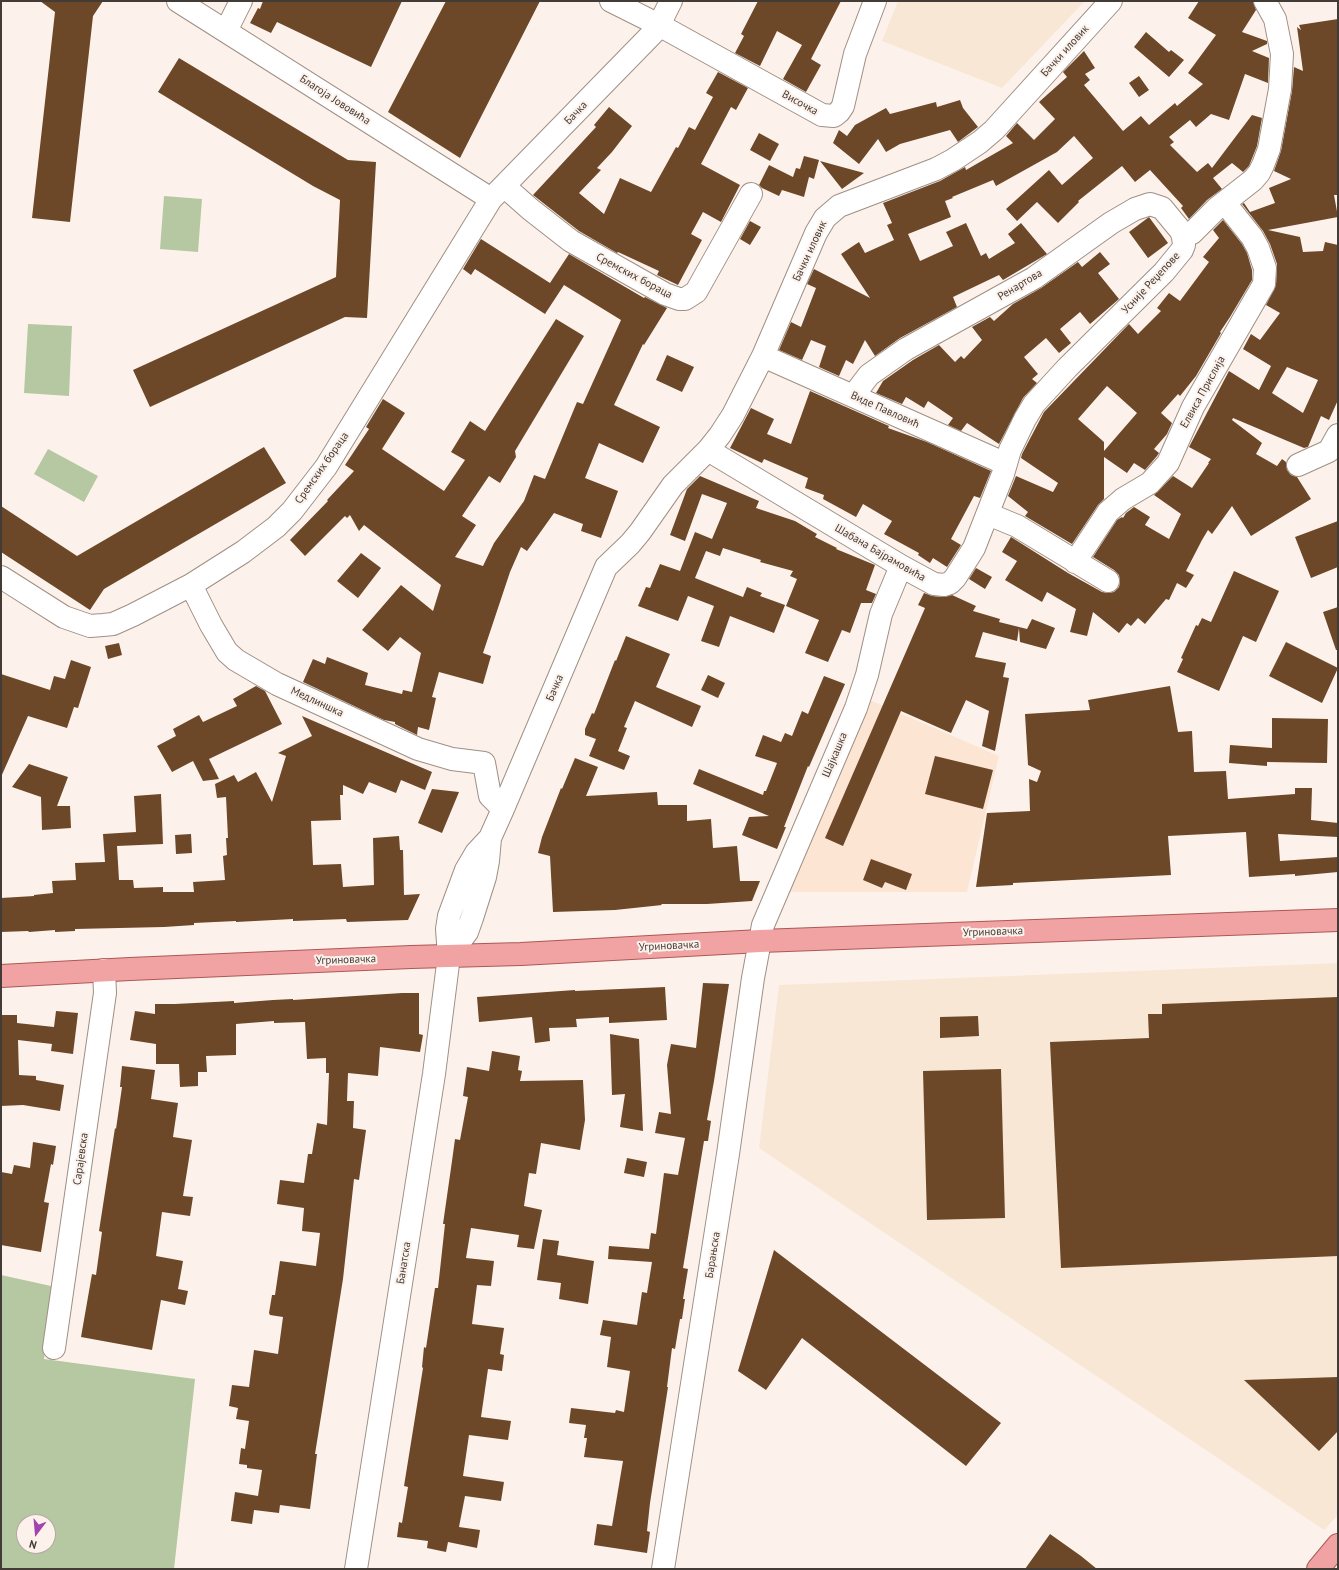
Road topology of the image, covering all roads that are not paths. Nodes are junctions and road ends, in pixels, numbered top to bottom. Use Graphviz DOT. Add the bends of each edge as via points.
graph roads {
  1 [pos="178,1"];
  2 [pos="241,1"];
  3 [pos="611,1"];
  4 [pos="671,1"];
  5 [pos="875,1"];
  6 [pos="1111,1"];
  7 [pos="1265,1"];
  8 [pos="658,25"];
  9 [pos="226,31"];
  10 [pos="498,192"];
  11 [pos="751,194"];
  12 [pos="1226,202"];
  13 [pos="1183,237"];
  14 [pos="763,356"];
  15 [pos="853,396"];
  16 [pos="1338,435"];
  17 [pos="708,450"];
  18 [pos="1006,464"];
  19 [pos="1298,465"];
  20 [pos="988,514"];
  21 [pos="1075,562"];
  22 [pos="901,566"];
  23 [pos="606,567"];
  24 [pos="1,577"];
  25 [pos="1108,581"];
  26 [pos="191,585"];
  27 [pos="503,809"];
  28 [pos="1338,920"];
  29 [pos="760,941"];
  30 [pos="449,956"];
  31 [pos="104,970"];
  32 [pos="1,976"];
  33 [pos="54,1348"];
  34 [pos="1338,1545"];
  35 [pos="356,1569"];
  36 [pos="663,1569"];
  37 [pos="1318,1569"];
  1 -- 9 [label="street, Благоја Јововића"];
  2 -- 9 [label="street"];
  3 -- 8 [label="street"];
  4 -- 8 [label="street, Бачка"];
  5 -- 8 [label="street, Височка" via="855,54 843,106 834,116 822,115"];
  6 -- 14 [label="street, Бачки иловик" via="994,130 980,142 936,169 848,201 830,212 820,224"];
  7 -- 12 [label="street, Усније Реџепове" via="1275,19 1282,54 1280,90 1269,149 1259,173"];
  8 -- 10 [label="street, Бачка"];
  9 -- 10 [label="street, Благоја Јововића"];
  10 -- 11 [label="street, Сремских бораца" via="535,214 571,241 665,294 679,299 685,299 696,292"];
  10 -- 26 [label="street, Сремских бораца" via="352,427 309,490 276,527 243,552"];
  12 -- 13 [label="street, Усније Реџепове" via="1192,233"];
  12 -- 21 [label="street, Елвиса Прислија" via="1258,248 1265,268 1264,284 1193,407 1168,463 1150,483 1108,512"];
  13 -- 15 [label="street, Ренартова" via="1162,208 1150,204 1135,209 1034,278 906,349 869,375"];
  13 -- 18 [label="street, Усније Реџепове" via="1182,250 1164,272 1034,404 1014,440"];
  14 -- 15 [label="street, Виде Павловић"];
  14 -- 17 [label="street, Бачки иловик" via="733,415"];
  15 -- 18 [label="street, Виде Павловић"];
  16 -- 19 [label="street" via="1329,451"];
  17 -- 22 [label="street, Шабана Бајрамовића"];
  17 -- 23 [label="street, Бачки иловик" via="673,485 640,532"];
  18 -- 20 [label="street, Усније Реџепове"];
  20 -- 21 [label="street" via="1017,526"];
  20 -- 22 [label="street, Шабана Бајрамовића" via="974,548 950,583 934,584"];
  21 -- 25 [label="street"];
  22 -- 29 [label="street, Шајкашка" via="881,614 867,675 856,708 771,904"];
  23 -- 27 [label="street, Бачка"];
  24 -- 26 [label="street, Сремских бораца" via="64,617 90,626 113,624"];
  26 -- 27 [label="street, Медлиншка" via="227,652 278,684 418,749 452,759 484,764 490,796"];
  27 -- 30 [label="street, Бачка" via="490,838 485,877 467,932"];
  28 -- 29 [label="main road, Угриновачка"];
  29 -- 30 [label="main road, Угриновачка"];
  29 -- 36 [label="street, Барањска"];
  30 -- 31 [label="main road, Угриновачка"];
  30 -- 35 [label="street, Банатска" via="433,1082"];
  31 -- 32 [label="main road, Угриновачка"];
  31 -- 33 [label="street, Сарајевска" via="105,993"];
  34 -- 37 [label="main road"];
}
